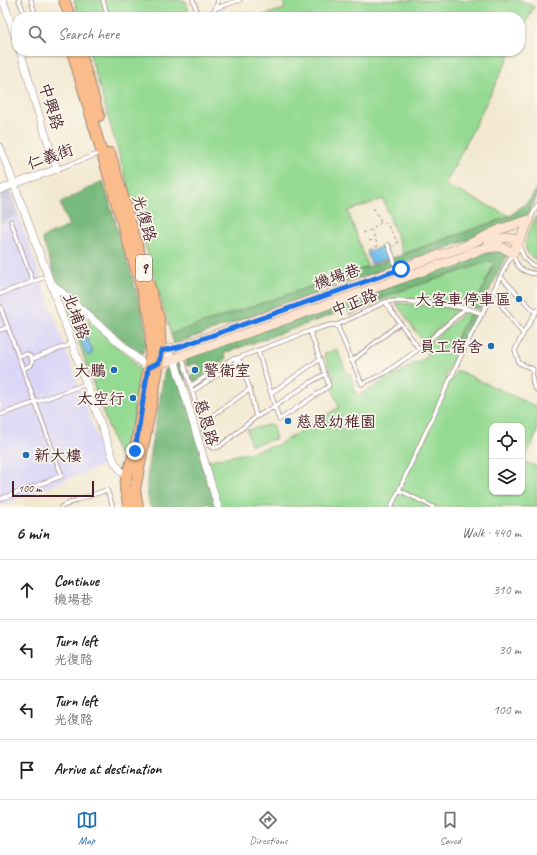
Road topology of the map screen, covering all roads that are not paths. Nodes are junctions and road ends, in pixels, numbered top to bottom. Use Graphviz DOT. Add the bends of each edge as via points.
graph roads {
  1 [pos="3,0"];
  2 [pos="19,0"];
  3 [pos="31,0"];
  4 [pos="58,0"];
  5 [pos="64,0"];
  6 [pos="103,0"];
  7 [pos="193,0"];
  8 [pos="218,0"];
  9 [pos="240,0"];
  10 [pos="216,8"];
  11 [pos="34,10"];
  12 [pos="24,12"];
  13 [pos="61,12"];
  14 [pos="68,12"];
  15 [pos="107,12"];
  16 [pos="197,12"];
  17 [pos="213,12"];
  18 [pos="12,27"];
  19 [pos="22,56"];
  20 [pos="74,56"];
  21 [pos="81,56"];
  22 [pos="0,147"];
  23 [pos="106,151"];
  24 [pos="57,169"];
  25 [pos="14,184"];
  26 [pos="0,190"];
  27 [pos="537,205"];
  28 [pos="529,220"];
  29 [pos="11,221"];
  30 [pos="519,241"];
  31 [pos="389,247"];
  32 [pos="482,249"];
  33 [pos="517,252"];
  34 [pos="537,267"];
  35 [pos="396,271"];
  36 [pos="537,274"];
  37 [pos="501,277"];
  38 [pos="49,280"];
  39 [pos="32,282"];
  40 [pos="0,294"];
  41 [pos="493,294"];
  42 [pos="385,302"];
  43 [pos="0,306"];
  44 [pos="466,308"];
  45 [pos="536,311"];
  46 [pos="483,314"];
  47 [pos="400,323"];
  48 [pos="337,325"];
  49 [pos="8,327"];
  50 [pos="0,330"];
  51 [pos="310,331"];
  52 [pos="523,334"];
  53 [pos="208,342"];
  54 [pos="72,344"];
  55 [pos="419,349"];
  56 [pos="156,351"];
  57 [pos="258,351"];
  58 [pos="18,356"];
  59 [pos="178,357"];
  60 [pos="238,358"];
  61 [pos="32,359"];
  62 [pos="320,359"];
  63 [pos="352,360"];
  64 [pos="159,363"];
  65 [pos="148,368"];
  66 [pos="23,369"];
  67 [pos="325,374"];
  68 [pos="86,384"];
  69 [pos="191,386"];
  70 [pos="250,389"];
  71 [pos="537,390"];
  72 [pos="192,392"];
  73 [pos="271,393"];
  74 [pos="35,402"];
  75 [pos="274,407"];
  76 [pos="0,415"];
  77 [pos="256,417"];
  78 [pos="202,423"];
  79 [pos="126,478"];
  80 [pos="135,490"];
  81 [pos="399,490"];
  82 [pos="0,499"];
  83 [pos="61,507"];
  84 [pos="113,507"];
  85 [pos="129,507"];
  86 [pos="138,507"];
  87 [pos="218,507"];
  88 [pos="391,507"];
  89 [pos="433,507"];
  1 -- 18 [label="street"];
  2 -- 12 [label="lane"];
  3 -- 11 [label="lane"];
  4 -- 13 [label="main road"];
  5 -- 14 [label="main road"];
  6 -- 15 [label="lane"];
  7 -- 16 [label="lane"];
  8 -- 10 [label="lane"];
  9 -- 10 [label="lane"];
  10 -- 17 [label="lane"];
  19 -- 24 [label="street, 中興路"];
  20 -- 23 [label="main road, 光復路 / 9"];
  21 -- 23 [label="main road, 光復路 / 9"];
  22 -- 25 [label="street, 北埔路"];
  23 -- 24 [label="lane, 仁義街"];
  23 -- 56 [label="main road, 光復路 / 9" via="158,319"];
  24 -- 25 [label="street, 仁義街"];
  25 -- 26 [label="street, 仁義街"];
  25 -- 38 [label="street, 北埔路"];
  27 -- 28 [label="lane"];
  28 -- 30 [label="street"];
  28 -- 35 [label="street, 機場巷"];
  29 -- 39 [label="lane"];
  30 -- 32 [label="street, 機場巷" via="509,237"];
  30 -- 33 [label="street"];
  31 -- 35 [label="lane"];
  32 -- 33 [label="street, 機場巷" via="498,246"];
  32 -- 53 [label="street, 機場巷"];
  33 -- 34 [label="lane"];
  33 -- 36 [label="lane" via="515,259 519,268"];
  33 -- 37 [label="lane"];
  35 -- 53 [label="street, 機場巷"];
  37 -- 41 [label="lane"];
  37 -- 45 [label="lane"];
  38 -- 39 [label="lane"];
  38 -- 54 [label="street, 北埔路"];
  38 -- 65 [label="street"];
  39 -- 40 [label="lane"];
  41 -- 46 [label="lane"];
  41 -- 52 [label="lane"];
  42 -- 44 [label="lane, 中正路" via="432,303"];
  42 -- 47 [label="lane"];
  42 -- 48 [label="lane, 中正路"];
  43 -- 49 [label="lane"];
  44 -- 46 [label="lane, 中正路"];
  44 -- 55 [label="lane"];
  45 -- 52 [label="lane"];
  46 -- 81 [label="lane"];
  47 -- 55 [label="lane"];
  47 -- 63 [label="lane"];
  48 -- 51 [label="lane, 中正路"];
  48 -- 63 [label="lane"];
  49 -- 50 [label="lane"];
  49 -- 58 [label="lane"];
  51 -- 57 [label="lane, 中正路"];
  51 -- 62 [label="lane"];
  52 -- 71 [label="lane" via="515,350 519,363 533,369 532,378"];
  53 -- 56 [label="street, 機場巷"];
  53 -- 59 [label="street, 機場巷"];
  54 -- 61 [label="lane"];
  54 -- 68 [label="street, 北埔路"];
  55 -- 63 [label="lane" via="384,373 362,384"];
  56 -- 59 [label="street"];
  56 -- 64 [label="main road, 光復路 / 9"];
  56 -- 65 [label="main road, 光復路 / 9"];
  57 -- 60 [label="lane, 中正路"];
  57 -- 73 [label="lane"];
  58 -- 61 [label="lane" via="26,354"];
  58 -- 66 [label="lane"];
  59 -- 64 [label="street, 機場巷"];
  59 -- 69 [label="lane"];
  59 -- 87 [label="street, 慈恩路"];
  60 -- 69 [label="lane, 中正路" via="232,359"];
  60 -- 70 [label="lane"];
  60 -- 72 [label="lane, 中正路" via="235,363"];
  61 -- 66 [label="lane" via="32,363"];
  62 -- 67 [label="lane"];
  62 -- 73 [label="lane"];
  64 -- 65 [label="street, 機場巷"];
  64 -- 80 [label="main road, 光復路 / 9"];
  65 -- 79 [label="main road, 光復路 / 9" via="135,451"];
  66 -- 74 [label="lane"];
  67 -- 75 [label="lane"];
  67 -- 75 [label="lane" via="329,386 279,420"];
  68 -- 74 [label="lane"];
  68 -- 79 [label="street, 北埔路" via="114,461"];
  69 -- 72 [label="lane"];
  70 -- 77 [label="lane"];
  70 -- 78 [label="lane"];
  72 -- 78 [label="lane"];
  73 -- 75 [label="lane"];
  74 -- 76 [label="lane"];
  74 -- 82 [label="lane" via="62,476"];
  75 -- 77 [label="lane"];
  77 -- 78 [label="lane" via="219,447 214,448 208,445"];
  79 -- 80 [label="street, 北埔路"];
  79 -- 85 [label="main road, 9"];
  80 -- 86 [label="main road, 9"];
  81 -- 88 [label="lane"];
  81 -- 89 [label="lane"];
  83 -- 84 [label="lane" via="107,490"];
}
